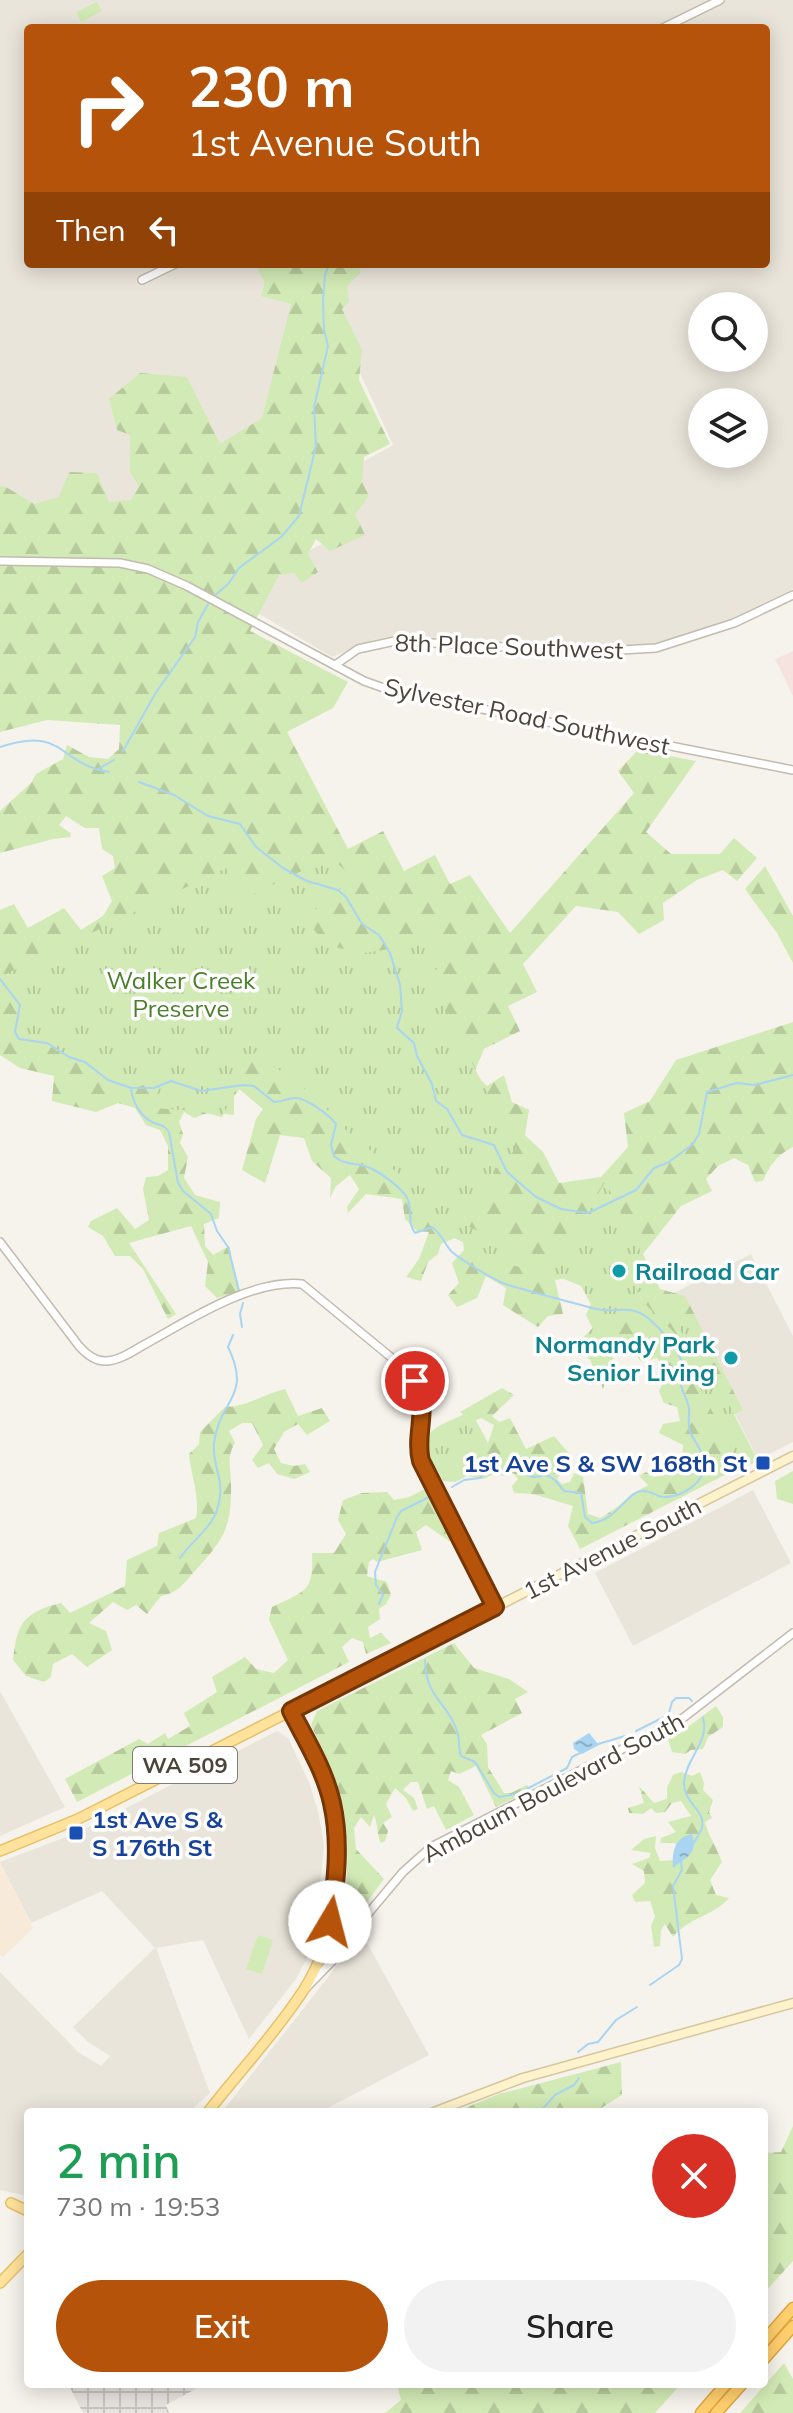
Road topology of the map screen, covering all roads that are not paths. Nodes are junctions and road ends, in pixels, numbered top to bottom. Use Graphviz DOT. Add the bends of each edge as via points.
graph roads {
  1 [pos="720,0"];
  2 [pos="671,24"];
  3 [pos="167,268"];
  4 [pos="142,280"];
  5 [pos="0,561"];
  6 [pos="793,595"];
  7 [pos="335,665"];
  8 [pos="793,770"];
  9 [pos="0,1242"];
  10 [pos="793,1456"];
  11 [pos="495,1607"];
  12 [pos="793,1633"];
  13 [pos="291,1711"];
  14 [pos="0,1851"];
  15 [pos="330,1922"];
  16 [pos="361,1922"];
  17 [pos="304,1989"];
  18 [pos="793,2003"];
  19 [pos="211,2108"];
  20 [pos="444,2108"];
  21 [pos="0,2198"];
  22 [pos="11,2203"];
  23 [pos="24,2208"];
  24 [pos="24,2258"];
  25 [pos="0,2283"];
  26 [pos="793,2308"];
  27 [pos="793,2326"];
  28 [pos="768,2336"];
  29 [pos="768,2354"];
  30 [pos="723,2388"];
  31 [pos="738,2388"];
  32 [pos="701,2413"];
  33 [pos="716,2413"];
  1 -- 2 [label="street"];
  3 -- 4 [label="street"];
  5 -- 7 [label="street, Sylvester Road Southwest" via="120,563 148,569"];
  6 -- 7 [label="street, 8th Place Southwest" via="734,623 641,650 395,641 358,649"];
  7 -- 8 [label="street, Sylvester Road Southwest" via="395,692"];
  9 -- 11 [label="street" via="79,1346 105,1361 224,1302 302,1284 411,1375 419,1388 421,1461"];
  10 -- 11 [label="main road, 1st Avenue South"];
  11 -- 13 [label="main road, 1st Avenue South"];
  12 -- 16 [label="street, Ambaum Boulevard South" via="683,1718 431,1847"];
  13 -- 14 [label="main road, 1st Avenue South / WA 509" via="78,1819"];
  13 -- 15 [label="main road" via="332,1801 338,1856"];
  15 -- 16 [label="street"];
  15 -- 17 [label="main road"];
  16 -- 17 [label="street, Ambaum Boulevard South" via="340,1953"];
  17 -- 19 [label="main road, Ambaum Boulevard South"];
  18 -- 20 [label="main road" via="523,2078"];
  21 -- 22 [label="street"];
  22 -- 23 [label="main road"];
  24 -- 25 [label="main road"];
  26 -- 28 [label="highway"];
  27 -- 29 [label="highway"];
  30 -- 32 [label="highway"];
  31 -- 33 [label="highway"];
}
